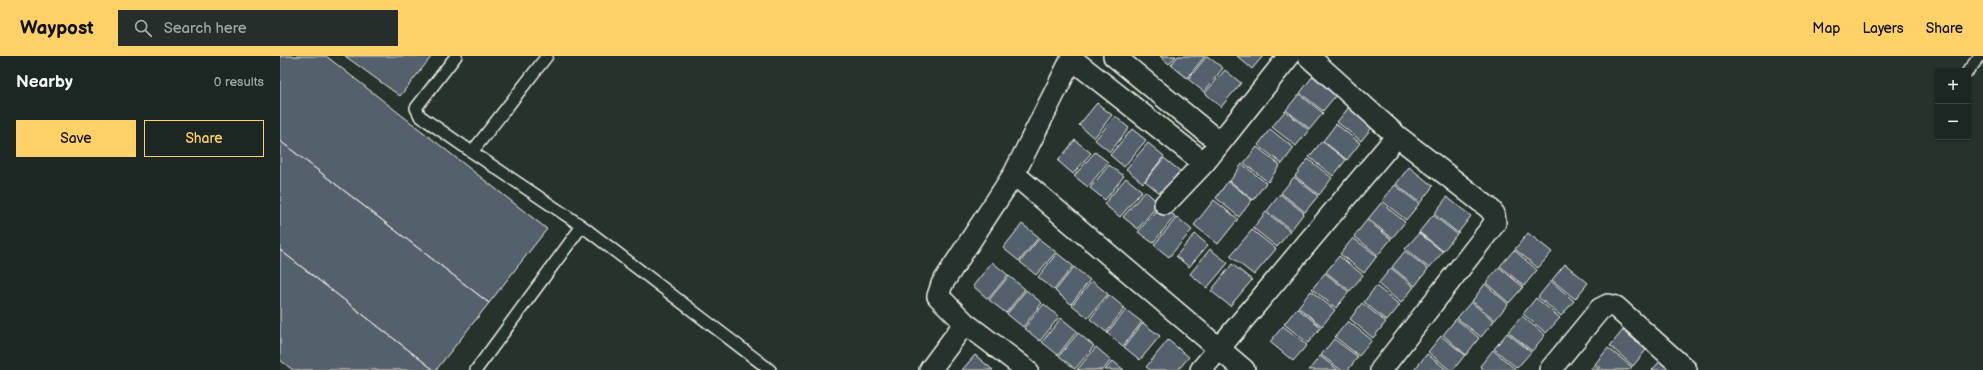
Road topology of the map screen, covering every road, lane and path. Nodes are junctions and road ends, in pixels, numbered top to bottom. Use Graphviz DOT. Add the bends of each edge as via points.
graph roads {
  1 [pos="456,56"];
  2 [pos="547,56"];
  3 [pos="1114,56"];
  4 [pos="1289,56"];
  5 [pos="1308,56"];
  6 [pos="1980,56"];
  7 [pos="1072,57"];
  8 [pos="1970,68"];
  9 [pos="1397,136"];
  10 [pos="1220,143"];
  11 [pos="472,152"];
  12 [pos="1204,163"];
  13 [pos="1014,174"];
  14 [pos="1165,204"];
  15 [pos="582,226"];
  16 [pos="965,323"];
  17 [pos="1219,348"];
  18 [pos="476,370"];
  19 [pos="770,370"];
  20 [pos="930,370"];
  21 [pos="1027,370"];
  22 [pos="1201,370"];
  23 [pos="1244,370"];
  24 [pos="1381,370"];
  25 [pos="1550,370"];
  26 [pos="1686,370"];
  1 -- 11 [label="lane" via="416,108 420,116"];
  2 -- 11 [label="lane"];
  3 -- 10 [label="street"];
  4 -- 10 [label="street"];
  5 -- 9 [label="street"];
  6 -- 8 [label="lane"];
  7 -- 12 [label="street"];
  7 -- 13 [label="street"];
  9 -- 17 [label="street"];
  9 -- 24 [label="street" via="1490,208 1495,223"];
  10 -- 12 [label="street"];
  11 -- 15 [label="lane"];
  12 -- 14 [label="street"];
  13 -- 16 [label="street" via="942,284 938,296"];
  13 -- 17 [label="street"];
  15 -- 18 [label="lane"];
  15 -- 19 [label="lane"];
  16 -- 20 [label="street"];
  16 -- 21 [label="street"];
  17 -- 22 [label="street"];
  17 -- 23 [label="street"];
  25 -- 26 [label="street" via="1600,309 1608,305 1616,307"];
}
